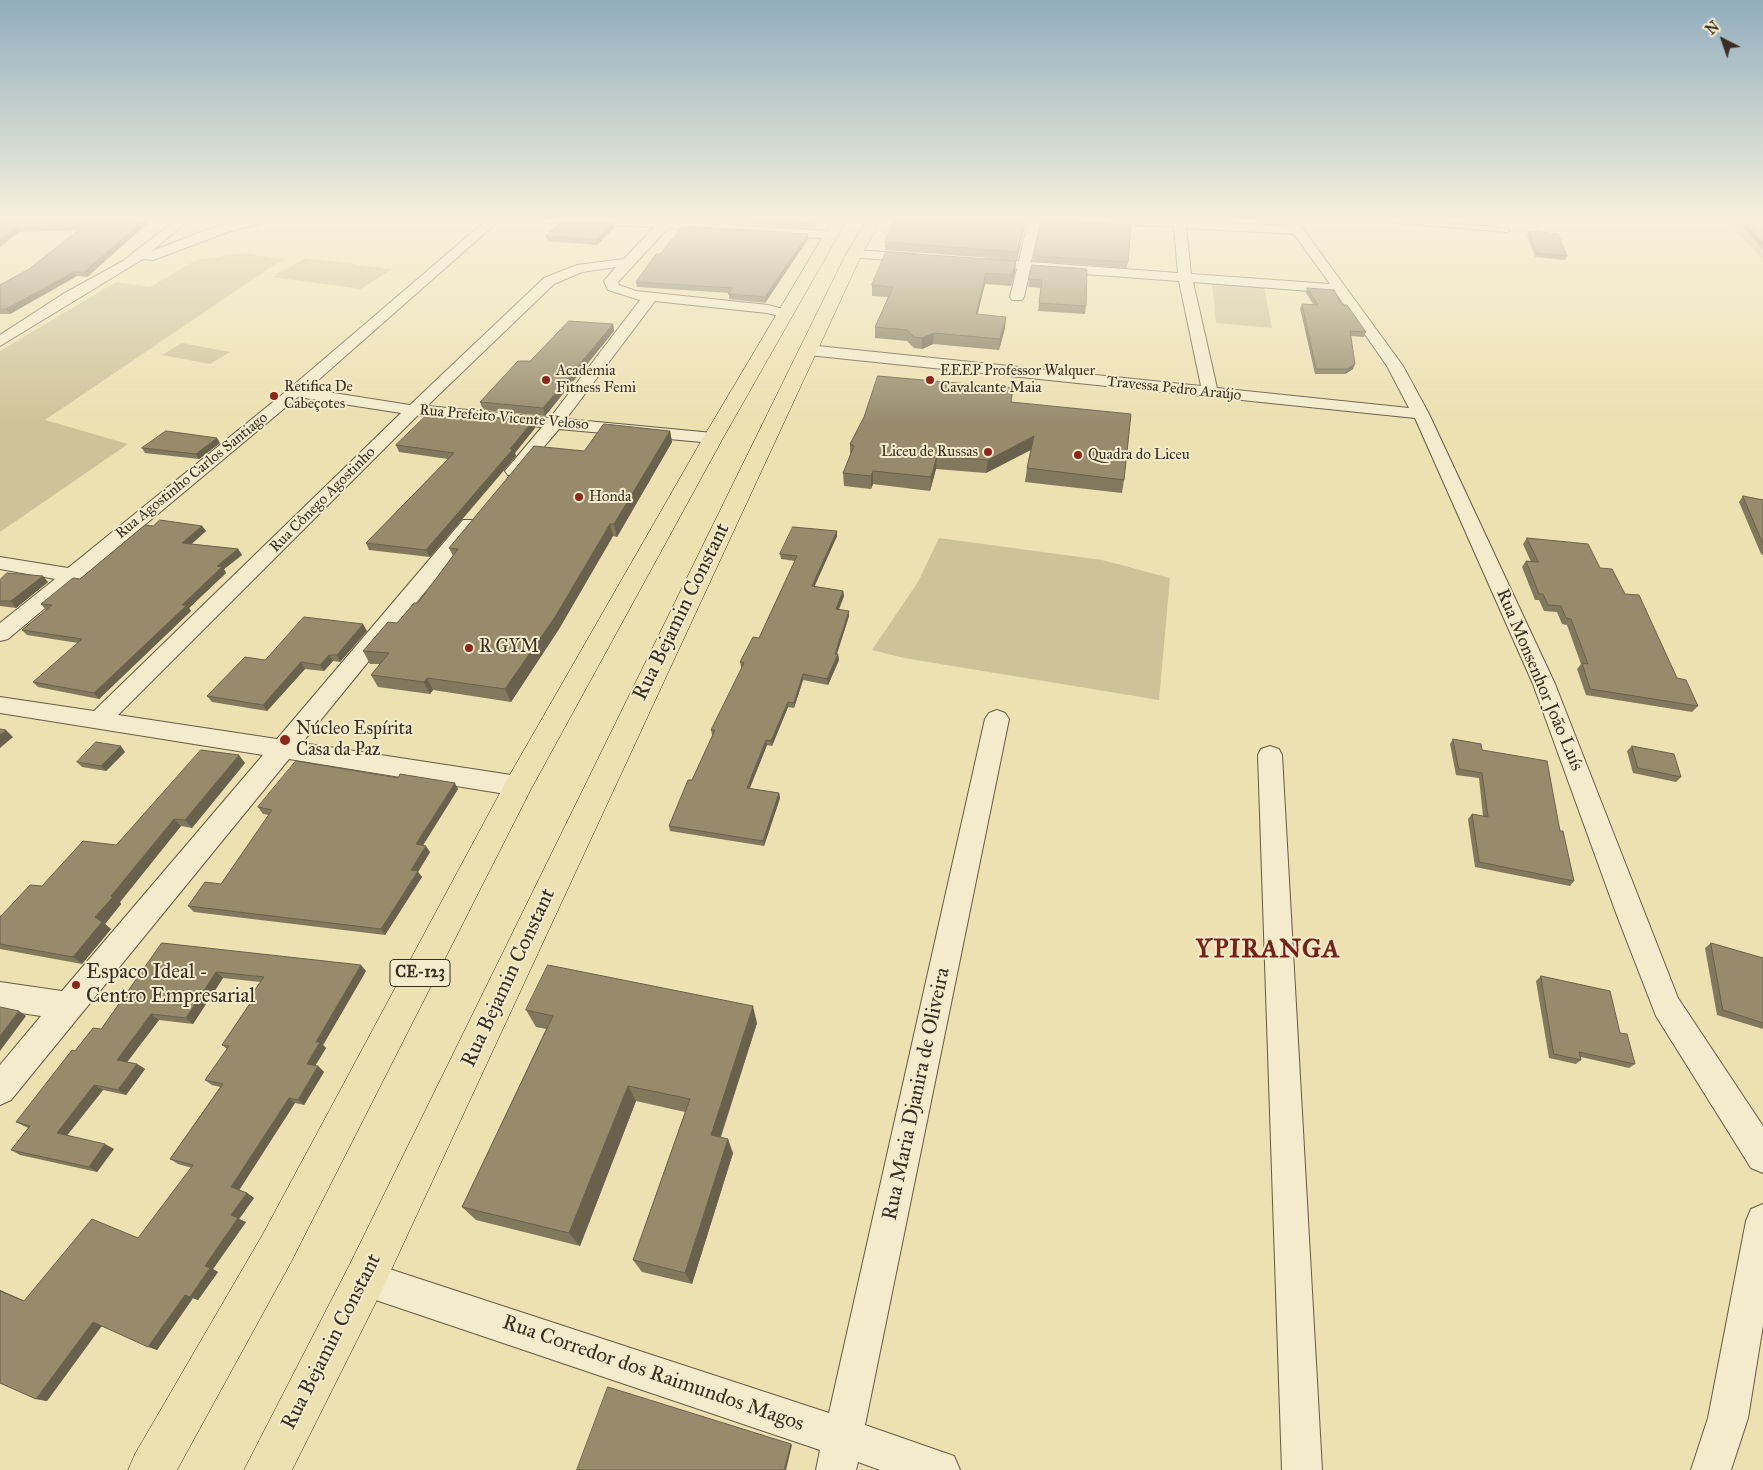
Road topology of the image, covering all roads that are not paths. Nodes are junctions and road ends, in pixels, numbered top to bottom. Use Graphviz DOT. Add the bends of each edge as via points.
graph roads {
  1 [pos="87,287"];
  2 [pos="416,287"];
  3 [pos="544,287"];
  4 [pos="616,287"];
  5 [pos="802,287"];
  6 [pos="838,287"];
  7 [pos="1019,287"];
  8 [pos="1187,287"];
  9 [pos="1305,287"];
  10 [pos="1339,289"];
  11 [pos="652,297"];
  12 [pos="1017,297"];
  13 [pos="786,314"];
  14 [pos="0,342"];
  15 [pos="808,350"];
  16 [pos="294,392"];
  17 [pos="1210,392"];
  18 [pos="414,410"];
  19 [pos="1421,414"];
  20 [pos="555,423"];
  21 [pos="713,438"];
  22 [pos="0,564"];
  23 [pos="71,575"];
  24 [pos="0,634"];
  25 [pos="0,705"];
  26 [pos="997,719"];
  27 [pos="99,720"];
  28 [pos="282,749"];
  29 [pos="1270,755"];
  30 [pos="518,786"];
  31 [pos="0,996"];
  32 [pos="68,1006"];
  33 [pos="0,1090"];
  34 [pos="1763,1156"];
  35 [pos="1763,1221"];
  36 [pos="365,1279"];
  37 [pos="840,1454"];
  38 [pos="151,1470"];
  39 [pos="267,1470"];
  40 [pos="940,1470"];
  41 [pos="1302,1470"];
  42 [pos="1711,1470"];
  1 -- 14 [label="street"];
  2 -- 16 [label="street, Rua Agostinho Carlos Santiago"];
  3 -- 18 [label="street, Rua Cônego Agostinho"];
  4 -- 11 [label="street" via="634,295"];
  5 -- 13 [label="main road"];
  6 -- 15 [label="main road, Rua Bejamin Constant"];
  7 -- 12 [label="street"];
  8 -- 17 [label="street"];
  9 -- 10 [label="street"];
  10 -- 19 [label="street, Rua Monsenhor João Luís" via="1395,366"];
  11 -- 13 [label="street" via="768,309"];
  11 -- 20 [label="street"];
  13 -- 21 [label="main road"];
  15 -- 17 [label="street, Travessa Pedro Araújo"];
  15 -- 36 [label="main road, Rua Bejamin Constant"];
  16 -- 18 [label="street, Rua Prefeito Vicente Veloso"];
  16 -- 23 [label="street, Rua Agostinho Carlos Santiago"];
  17 -- 19 [label="street, Travessa Pedro Araújo"];
  18 -- 20 [label="street, Rua Prefeito Vicente Veloso"];
  18 -- 27 [label="street, Rua Cônego Agostinho"];
  19 -- 34 [label="street, Rua Monsenhor João Luís" via="1544,684 1667,1006"];
  20 -- 21 [label="street, Rua Prefeito Vicente Veloso"];
  20 -- 28 [label="street"];
  21 -- 30 [label="main road, CE-123"];
  22 -- 23 [label="street"];
  23 -- 24 [label="street, Rua Agostinho Carlos Santiago"];
  25 -- 27 [label="street"];
  26 -- 37 [label="street, Rua Maria Djanira de Oliveira"];
  27 -- 28 [label="street"];
  28 -- 30 [label="street"];
  28 -- 32 [label="street"];
  29 -- 41 [label="street"];
  30 -- 38 [label="main road, CE-123" via="282,1239"];
  31 -- 32 [label="street"];
  32 -- 33 [label="street"];
  35 -- 42 [label="street" via="1728,1418"];
  36 -- 37 [label="street, Rua Corredor dos Raimundos Magos"];
  36 -- 39 [label="main road, Rua Bejamin Constant"];
  37 -- 40 [label="street, Rua Corredor dos Raimundos Magos"];
}
